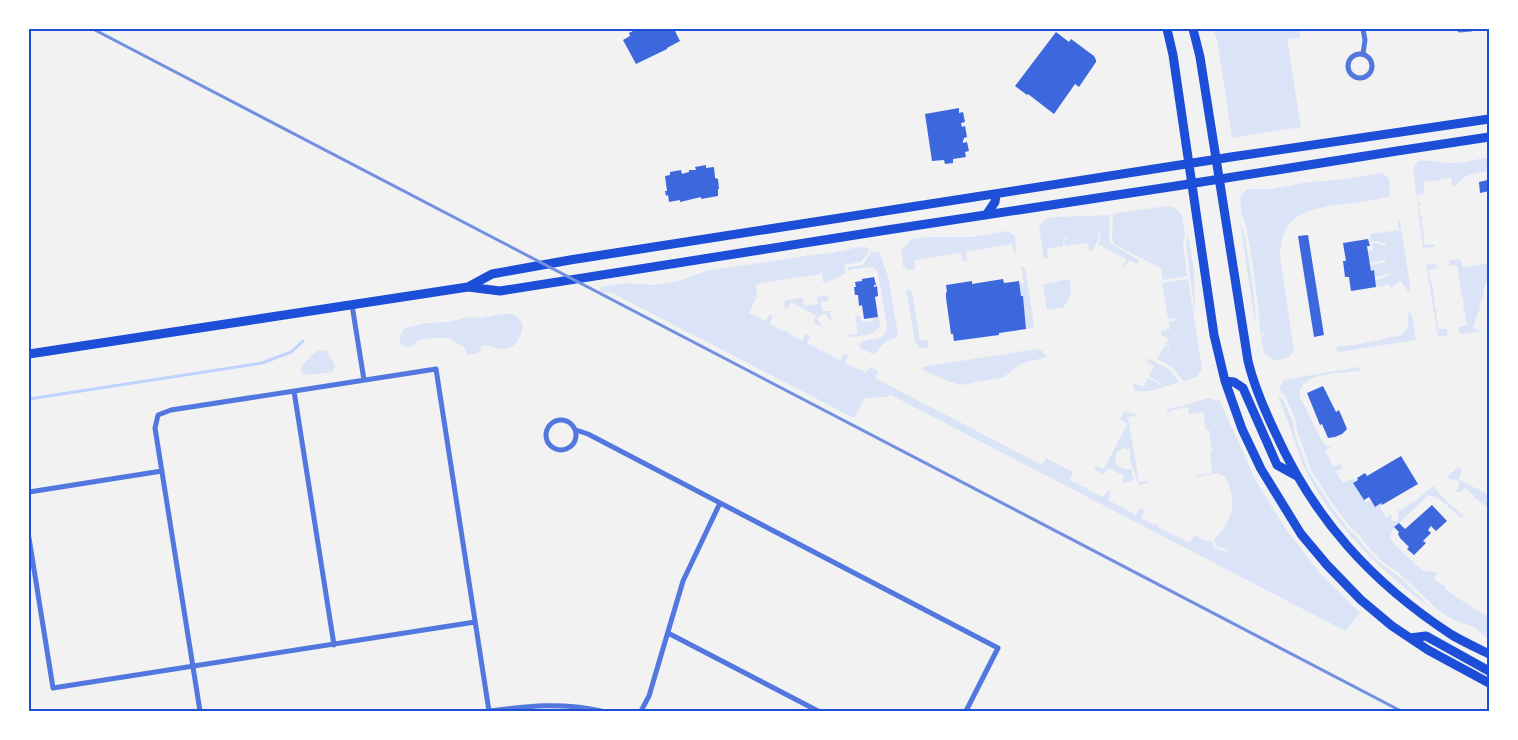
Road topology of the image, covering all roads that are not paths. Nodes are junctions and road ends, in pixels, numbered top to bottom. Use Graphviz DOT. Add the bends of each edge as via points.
graph roads {
  1 [pos="1167,29"];
  2 [pos="1193,29"];
  3 [pos="1363,29"];
  4 [pos="1471,29"];
  5 [pos="1460,30"];
  6 [pos="1363,54"];
  7 [pos="1489,119"];
  8 [pos="1489,138"];
  9 [pos="1216,160"];
  10 [pos="1189,164"];
  11 [pos="1219,179"];
  12 [pos="1191,184"];
  13 [pos="996,195"];
  14 [pos="986,215"];
  15 [pos="468,287"];
  16 [pos="352,305"];
  17 [pos="29,354"];
  18 [pos="364,380"];
  19 [pos="1225,382"];
  20 [pos="294,391"];
  21 [pos="576,430"];
  22 [pos="162,471"];
  23 [pos="1297,476"];
  24 [pos="29,492"];
  25 [pos="720,503"];
  26 [pos="29,538"];
  27 [pos="475,622"];
  28 [pos="668,633"];
  29 [pos="1410,638"];
  30 [pos="334,645"];
  31 [pos="1486,653"];
  32 [pos="193,665"];
  33 [pos="1489,671"];
  34 [pos="1489,683"];
  35 [pos="200,711"];
  36 [pos="489,711"];
  37 [pos="601,711"];
  38 [pos="641,711"];
  39 [pos="818,711"];
  40 [pos="966,711"];
  1 -- 10 [label="main road"];
  2 -- 9 [label="main road"];
  3 -- 6 [label="street"];
  4 -- 5 [label="street"];
  6 -- 6 [label="street" via="1356,54 1348,62 1350,73 1356,77 1364,76 1372,67 1370,59"];
  7 -- 9 [label="main road"];
  8 -- 11 [label="main road"];
  9 -- 10 [label="main road"];
  9 -- 11 [label="main road"];
  10 -- 12 [label="main road"];
  10 -- 13 [label="main road"];
  11 -- 12 [label="main road"];
  11 -- 23 [label="main road" via="1251,372 1263,406"];
  12 -- 14 [label="main road"];
  12 -- 19 [label="main road" via="1214,335"];
  13 -- 14 [label="main road"];
  13 -- 15 [label="main road" via="519,269 492,274"];
  14 -- 15 [label="main road" via="500,291"];
  15 -- 16 [label="main road"];
  16 -- 17 [label="main road"];
  16 -- 18 [label="street"];
  18 -- 20 [label="street"];
  18 -- 27 [label="street" via="436,369"];
  19 -- 23 [label="main road" via="1234,382 1243,388 1277,465"];
  19 -- 29 [label="main road" via="1261,470 1302,534 1361,600"];
  20 -- 22 [label="street" via="171,410 158,415 155,428"];
  20 -- 30 [label="street"];
  21 -- 21 [label="street" via="570,422 556,420 549,426 546,440 552,448 566,450 574,444"];
  21 -- 25 [label="street"];
  22 -- 24 [label="street"];
  22 -- 32 [label="street"];
  23 -- 31 [label="main road" via="1332,528 1390,588 1454,636"];
  25 -- 28 [label="street" via="683,581"];
  25 -- 40 [label="street" via="998,648"];
  26 -- 32 [label="street" via="53,688"];
  27 -- 30 [label="street"];
  27 -- 36 [label="street"];
  28 -- 38 [label="street" via="649,696"];
  28 -- 39 [label="street"];
  29 -- 33 [label="main road" via="1426,636"];
  29 -- 34 [label="main road"];
  30 -- 32 [label="street"];
  32 -- 35 [label="street"];
  36 -- 37 [label="street" via="556,705"];
}
